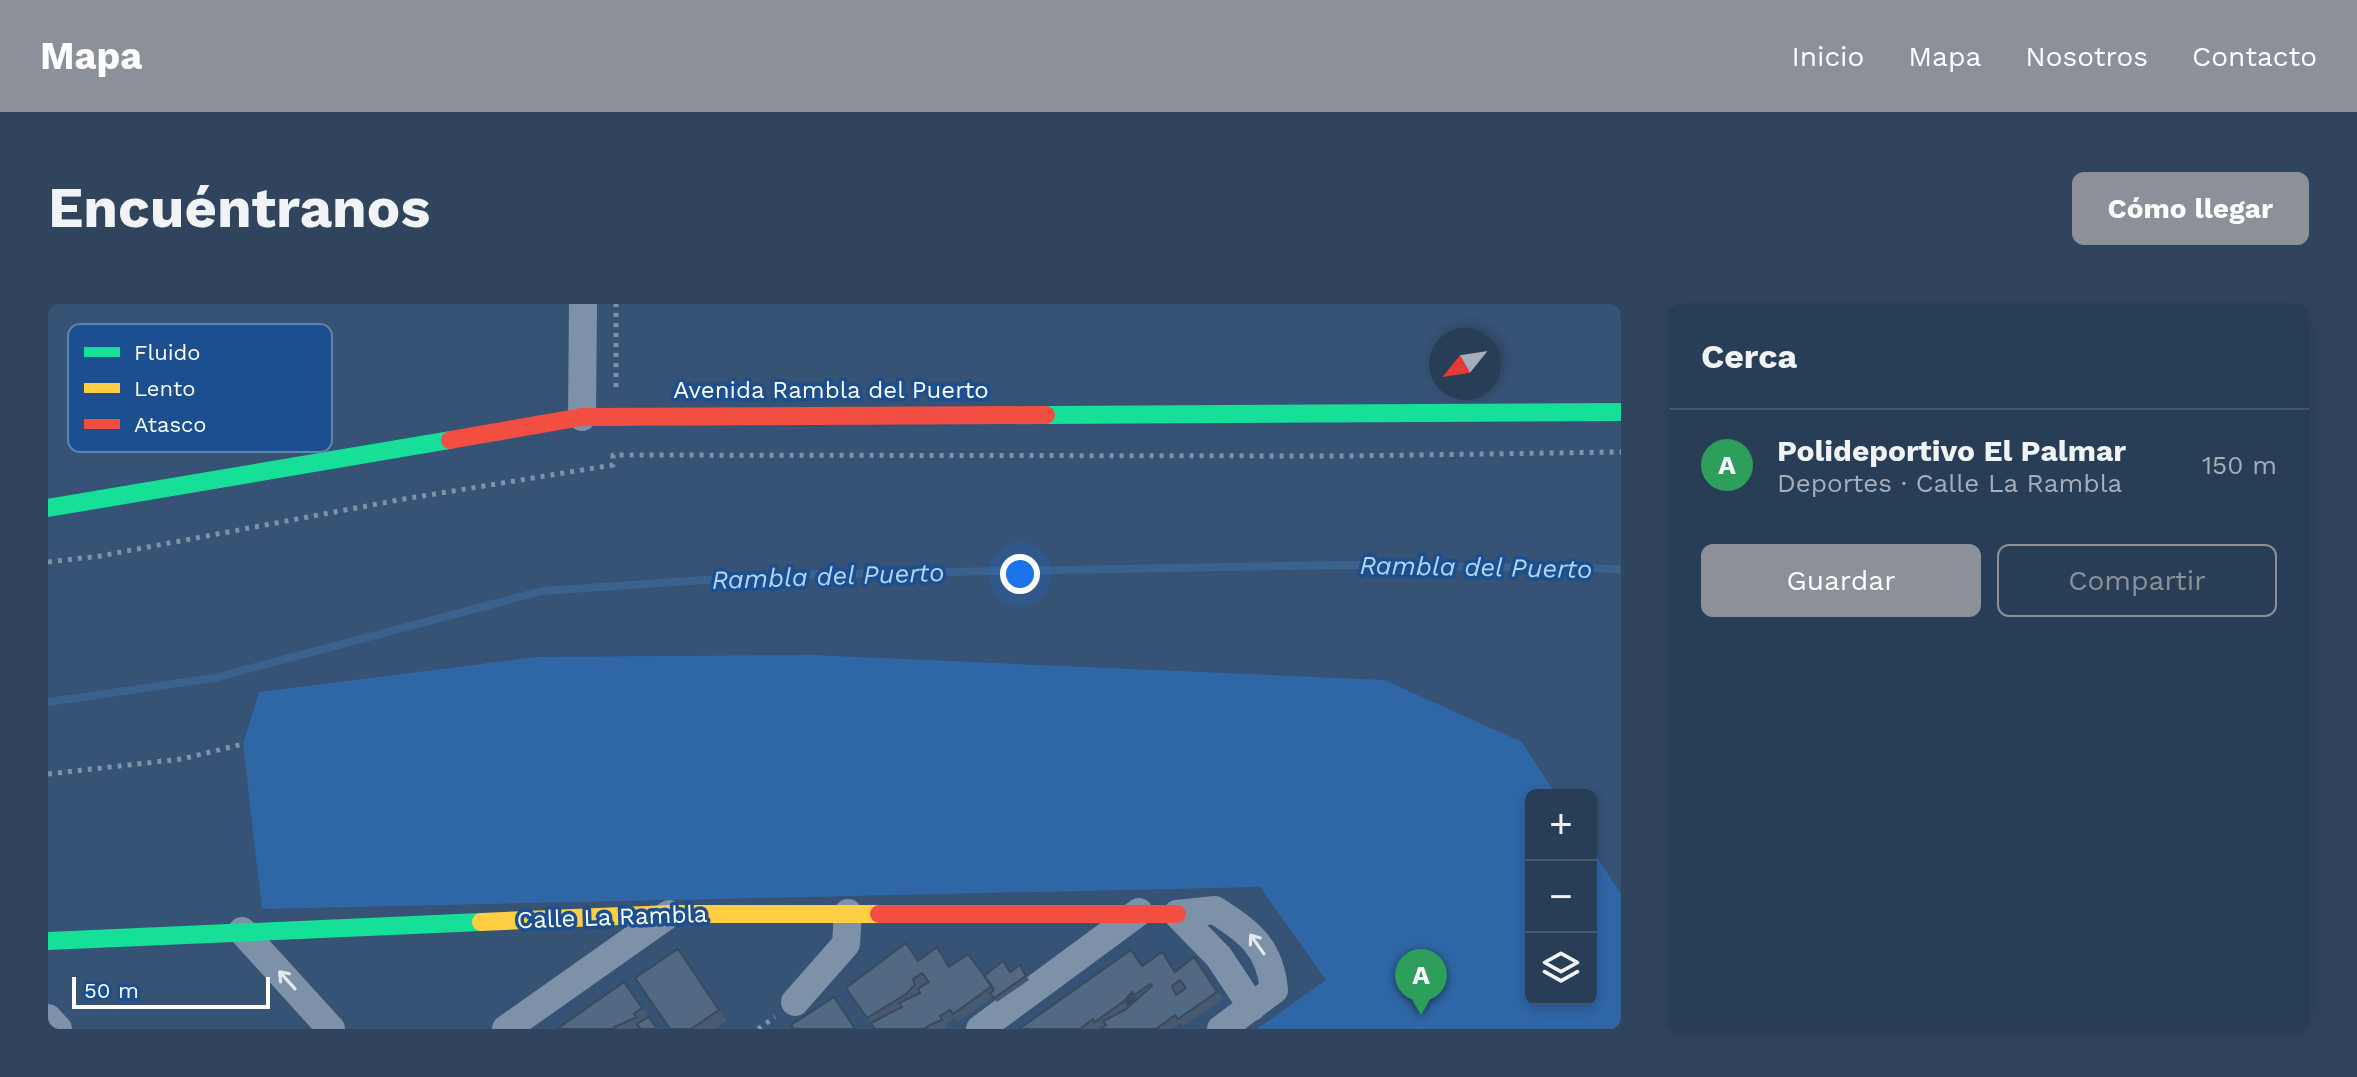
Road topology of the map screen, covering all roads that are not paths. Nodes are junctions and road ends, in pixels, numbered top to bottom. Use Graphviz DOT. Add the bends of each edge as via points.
graph roads {
  1 [pos="583,304"];
  2 [pos="1621,412"];
  3 [pos="582,417"];
  4 [pos="48,508"];
  5 [pos="1140,912"];
  6 [pos="848,913"];
  7 [pos="670,914"];
  8 [pos="1177,914"];
  9 [pos="242,931"];
  10 [pos="48,941"];
  11 [pos="795,1002"];
  12 [pos="1252,1007"];
  13 [pos="48,1018"];
  14 [pos="58,1029"];
  15 [pos="331,1029"];
  16 [pos="506,1029"];
  17 [pos="980,1029"];
  18 [pos="1221,1029"];
  1 -- 3 [label="street"];
  2 -- 3 [label="street, Avenida Rambla del Puerto"];
  3 -- 4 [label="street, Avenida Rambla del Puerto"];
  5 -- 6 [label="street, Calle La Rambla"];
  5 -- 8 [label="street, Calle La Rambla"];
  5 -- 17 [label="street"];
  6 -- 7 [label="street, Calle La Rambla"];
  6 -- 11 [label="street" via="846,944"];
  7 -- 9 [label="street, Calle La Rambla"];
  7 -- 16 [label="street"];
  8 -- 12 [label="street" via="1219,957"];
  12 -- 8 [label="street, Calle La Rambla, one-way" via="1274,990 1272,965 1248,932 1215,910"];
  9 -- 10 [label="street, Calle La Rambla"];
  15 -- 9 [label="street, one-way"];
  12 -- 18 [label="street"];
  13 -- 14 [label="street"];
}
